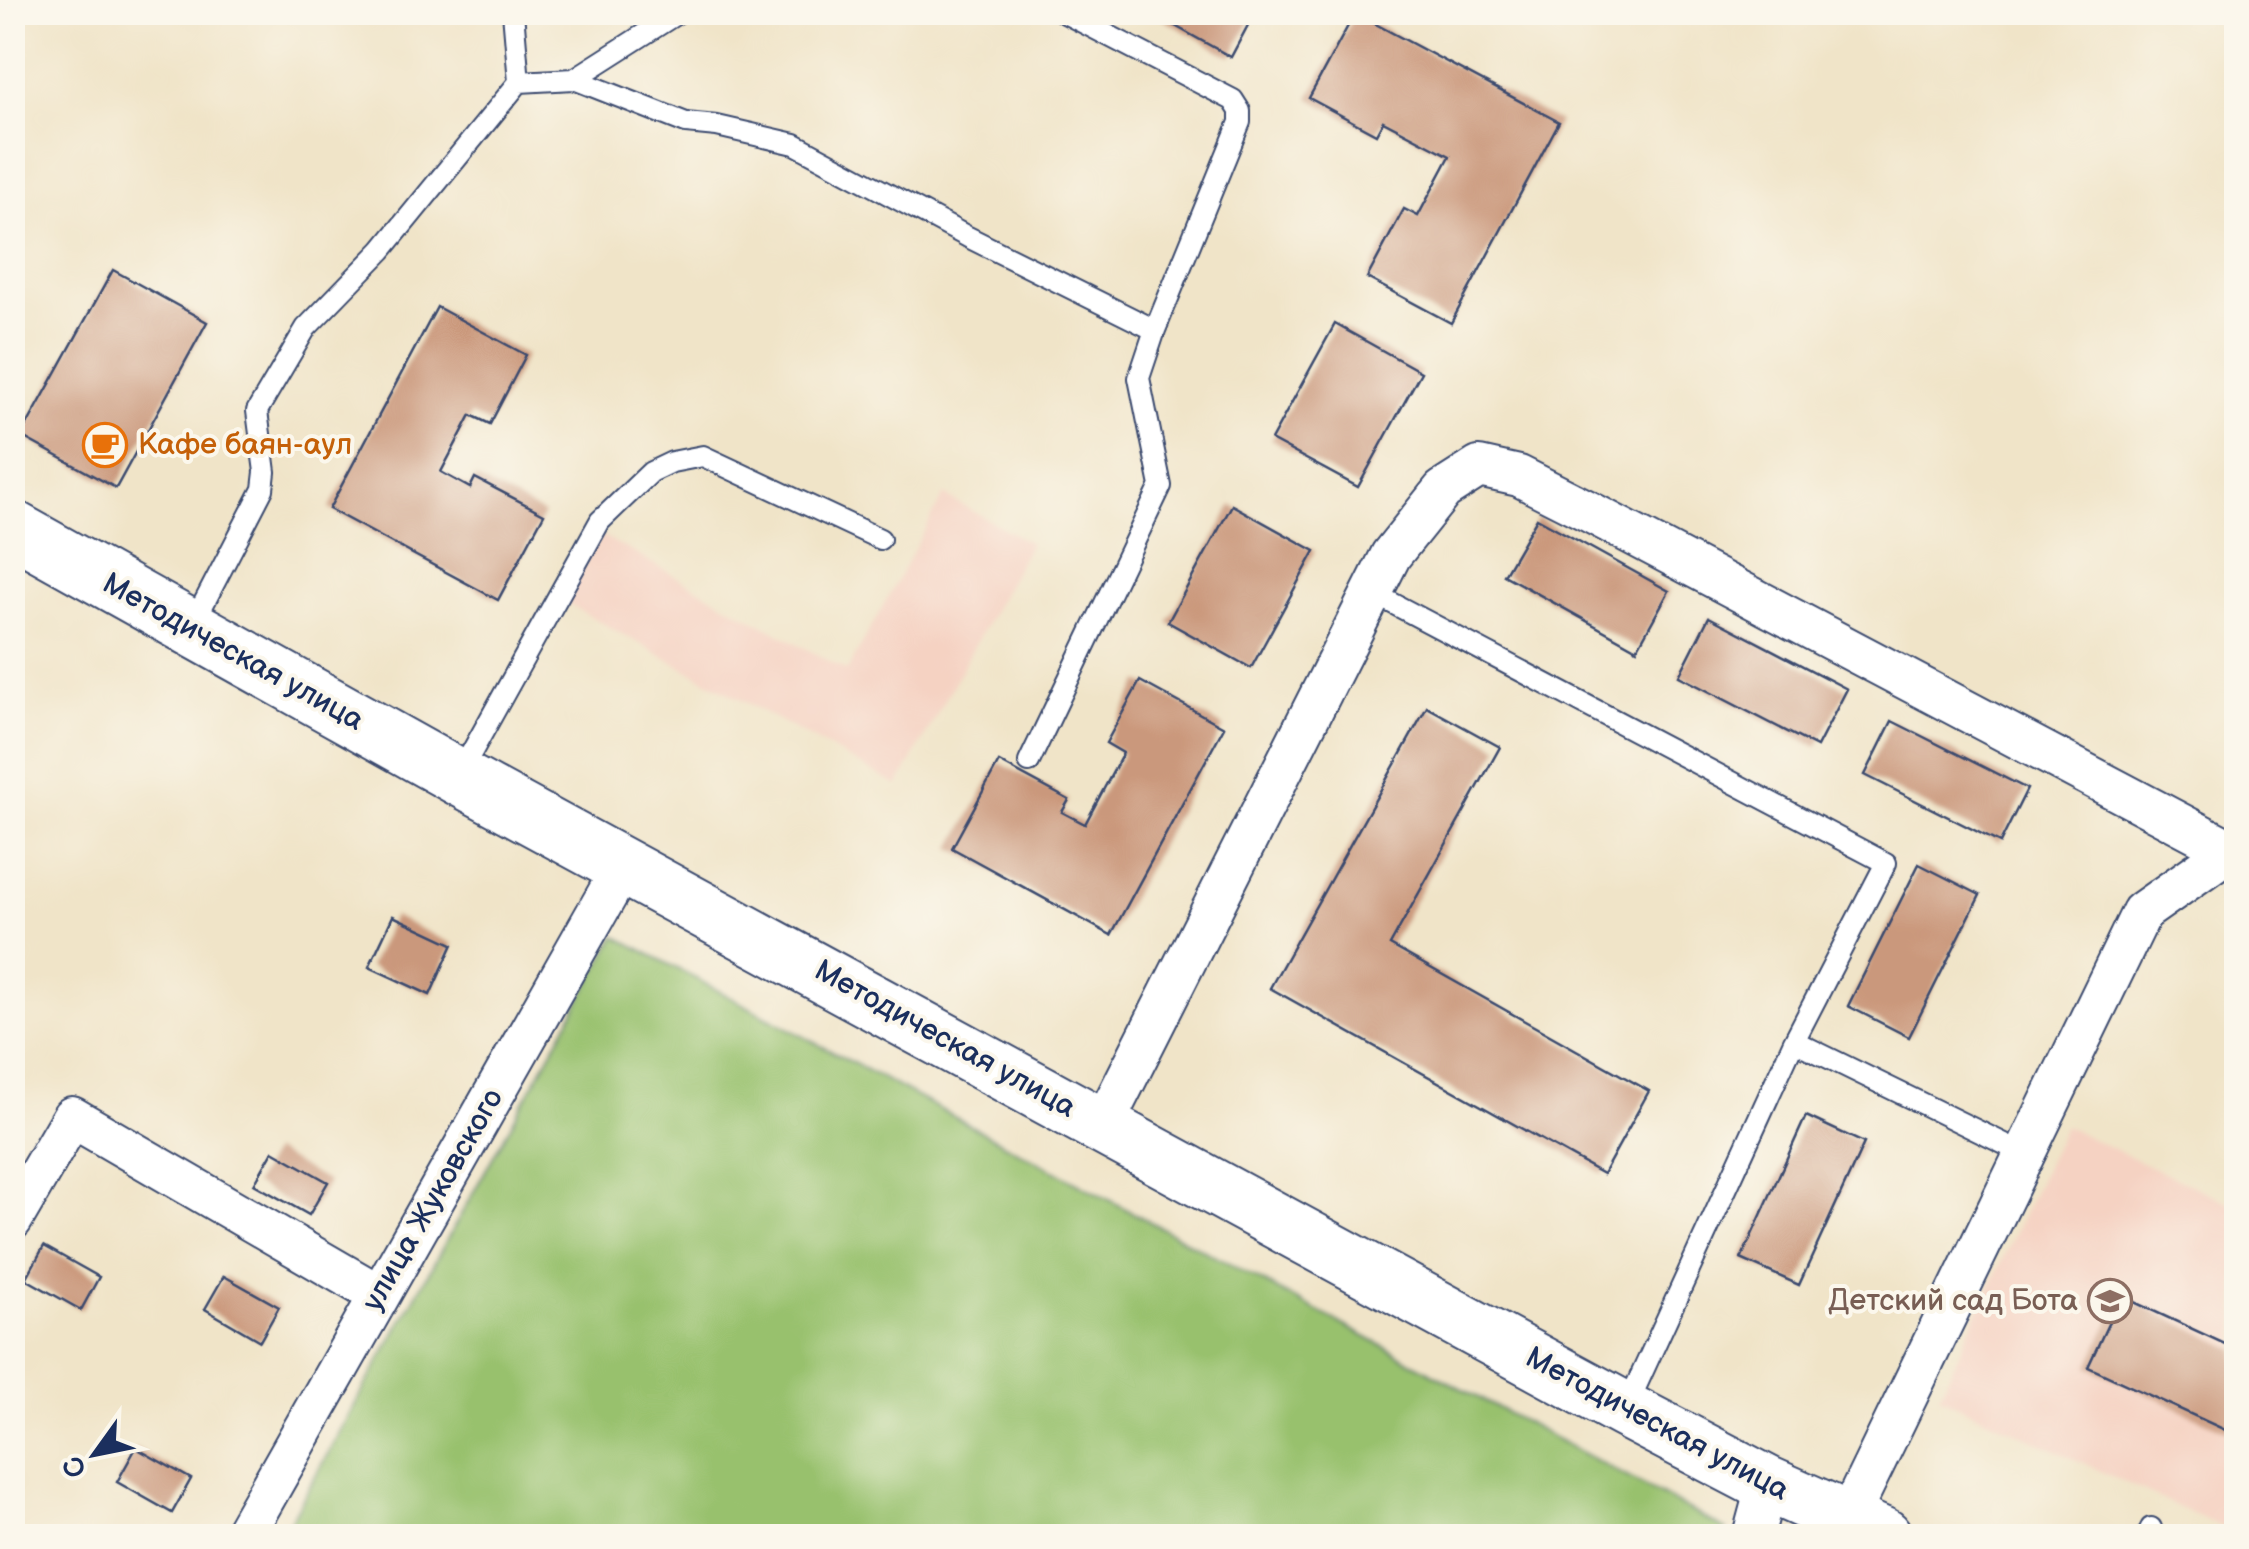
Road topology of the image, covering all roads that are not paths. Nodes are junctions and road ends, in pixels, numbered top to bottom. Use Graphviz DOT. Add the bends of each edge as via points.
graph roads {
  1 [pos="512,12"];
  2 [pos="679,12"];
  3 [pos="1064,12"];
  4 [pos="574,79"];
  5 [pos="520,82"];
  6 [pos="1155,330"];
  7 [pos="12,528"];
  8 [pos="880,539"];
  9 [pos="1373,593"];
  10 [pos="190,628"];
  11 [pos="1029,762"];
  12 [pos="458,777"];
  13 [pos="2233,850"];
  14 [pos="624,864"];
  15 [pos="1794,1041"];
  16 [pos="1104,1125"];
  17 [pos="2025,1154"];
  18 [pos="12,1220"];
  19 [pos="379,1295"];
  20 [pos="1625,1410"];
  21 [pos="1767,1484"];
  22 [pos="1866,1528"];
  23 [pos="243,1536"];
  24 [pos="1753,1536"];
  1 -- 5 [label="lane"];
  2 -- 4 [label="lane"];
  3 -- 6 [label="lane" via="1233,100 1240,111"];
  4 -- 5 [label="lane"];
  4 -- 6 [label="lane" via="686,123 795,144"];
  5 -- 10 [label="lane" via="382,250 306,328 257,411 263,489"];
  6 -- 11 [label="lane" via="1139,378 1161,486"];
  7 -- 10 [label="main road, Методическая улица"];
  8 -- 12 [label="lane" via="703,456 650,472 600,521"];
  9 -- 13 [label="street" via="1392,556 1443,490 1478,467 1518,476"];
  9 -- 15 [label="lane" via="1886,863"];
  9 -- 16 [label="street"];
  10 -- 12 [label="main road, Методическая улица"];
  12 -- 14 [label="main road, Методическая улица"];
  13 -- 17 [label="street" via="2142,912"];
  14 -- 16 [label="main road, Методическая улица"];
  14 -- 19 [label="street, улица Жуковского"];
  15 -- 17 [label="lane"];
  15 -- 20 [label="lane"];
  16 -- 20 [label="main road, Методическая улица"];
  17 -- 22 [label="street"];
  18 -- 19 [label="street" via="72,1117"];
  19 -- 23 [label="street, улица Жуковского"];
  20 -- 21 [label="main road, Методическая улица"];
  21 -- 22 [label="main road, Методическая улица"];
  21 -- 24 [label="street"];
}
